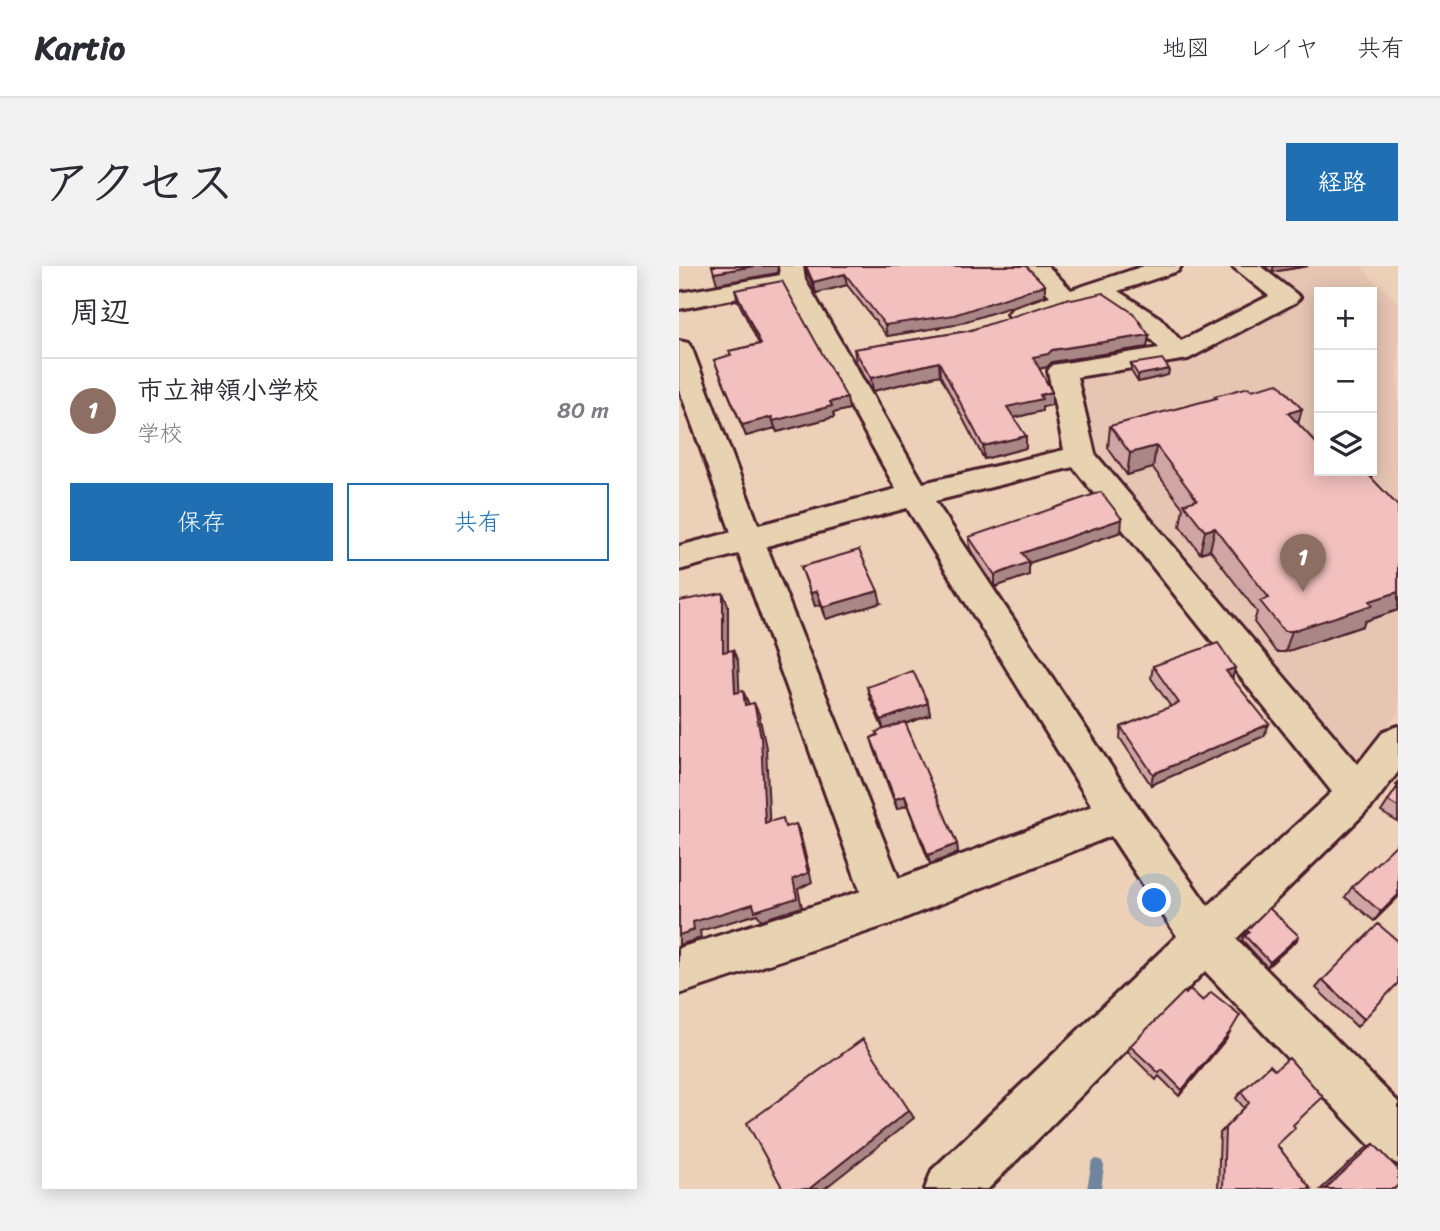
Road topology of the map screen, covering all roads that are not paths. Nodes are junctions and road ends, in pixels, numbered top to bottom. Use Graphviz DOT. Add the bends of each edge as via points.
graph roads {
  1 [pos="1034,266"];
  2 [pos="1169,266"];
  3 [pos="1244,266"];
  4 [pos="792,273"];
  5 [pos="1097,288"];
  6 [pos="1066,299"];
  7 [pos="679,301"];
  8 [pos="995,323"];
  9 [pos="679,349"];
  10 [pos="1178,353"];
  11 [pos="1080,456"];
  12 [pos="915,495"];
  13 [pos="748,540"];
  14 [pos="679,558"];
  15 [pos="1398,742"];
  16 [pos="1358,794"];
  17 [pos="1119,814"];
  18 [pos="887,904"];
  19 [pos="1205,939"];
  20 [pos="679,971"];
  21 [pos="1398,1138"];
  22 [pos="951,1189"];
  1 -- 6 [label="street"];
  2 -- 5 [label="street"];
  3 -- 10 [label="street" via="1286,297"];
  4 -- 7 [label="street"];
  4 -- 12 [label="street" via="851,352"];
  5 -- 6 [label="street"];
  5 -- 10 [label="street" via="1151,324"];
  6 -- 8 [label="street"];
  9 -- 13 [label="street"];
  10 -- 11 [label="street" via="1062,371"];
  11 -- 12 [label="street"];
  11 -- 16 [label="street"];
  12 -- 13 [label="street"];
  12 -- 17 [label="street"];
  13 -- 14 [label="street"];
  13 -- 18 [label="street"];
  15 -- 16 [label="street"];
  16 -- 19 [label="street"];
  17 -- 18 [label="street"];
  17 -- 19 [label="street"];
  18 -- 20 [label="street"];
  19 -- 21 [label="street"];
  19 -- 22 [label="street"];
}
